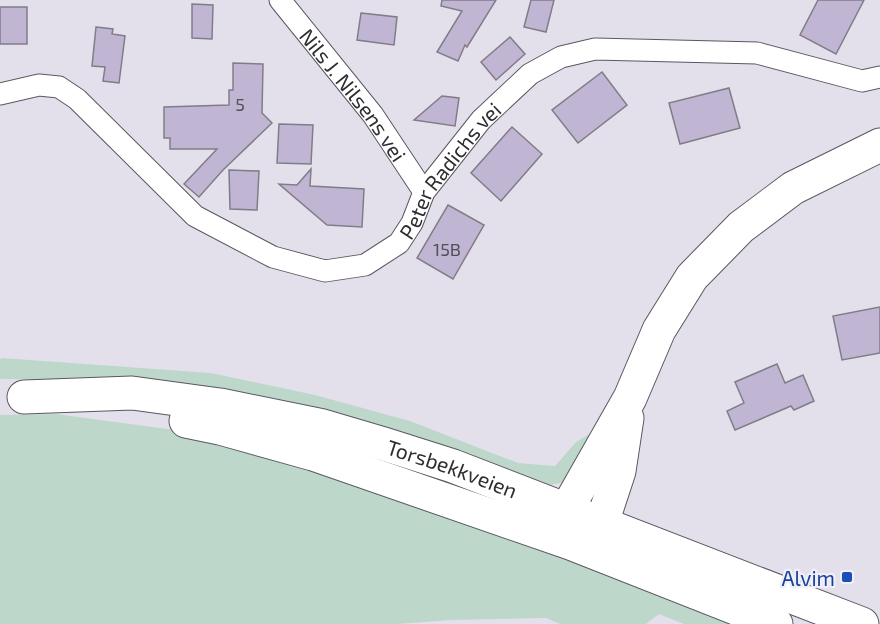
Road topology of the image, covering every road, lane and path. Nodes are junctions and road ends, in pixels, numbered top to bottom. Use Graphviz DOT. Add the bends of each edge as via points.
graph roads {
  1 [pos="280,0"];
  2 [pos="880,77"];
  3 [pos="0,94"];
  4 [pos="880,145"];
  5 [pos="424,192"];
  6 [pos="12,396"];
  7 [pos="630,398"];
  8 [pos="570,510"];
  9 [pos="602,523"];
  10 [pos="570,543"];
  11 [pos="776,624"];
  12 [pos="862,624"];
  1 -- 5 [label="street, Nils J. Nilsens vei" via="373,115"];
  2 -- 5 [label="street, Peter Radichs vei" via="862,81 757,53 596,49 561,57 530,74 481,120"];
  3 -- 5 [label="street, Peter Radichs vei" via="39,85 58,87 77,99 195,216 273,257 325,271 365,265 399,243"];
  4 -- 7 [label="main road" via="793,188 741,228 692,277 659,330"];
  6 -- 8 [label="main road, Torsbekkveien" via="132,393 289,419 453,466"];
  6 -- 10 [label="main road, Torsbekkveien" via="138,412 220,428 313,454"];
  7 -- 8 [label="main road"];
  7 -- 9 [label="main road" via="619,471"];
  8 -- 9 [label="main road, Torsbekkveien"];
  8 -- 10 [label="main road"];
  9 -- 10 [label="main road"];
  9 -- 12 [label="main road, Torsbekkveien"];
  10 -- 11 [label="main road, Torsbekkveien"];
}
